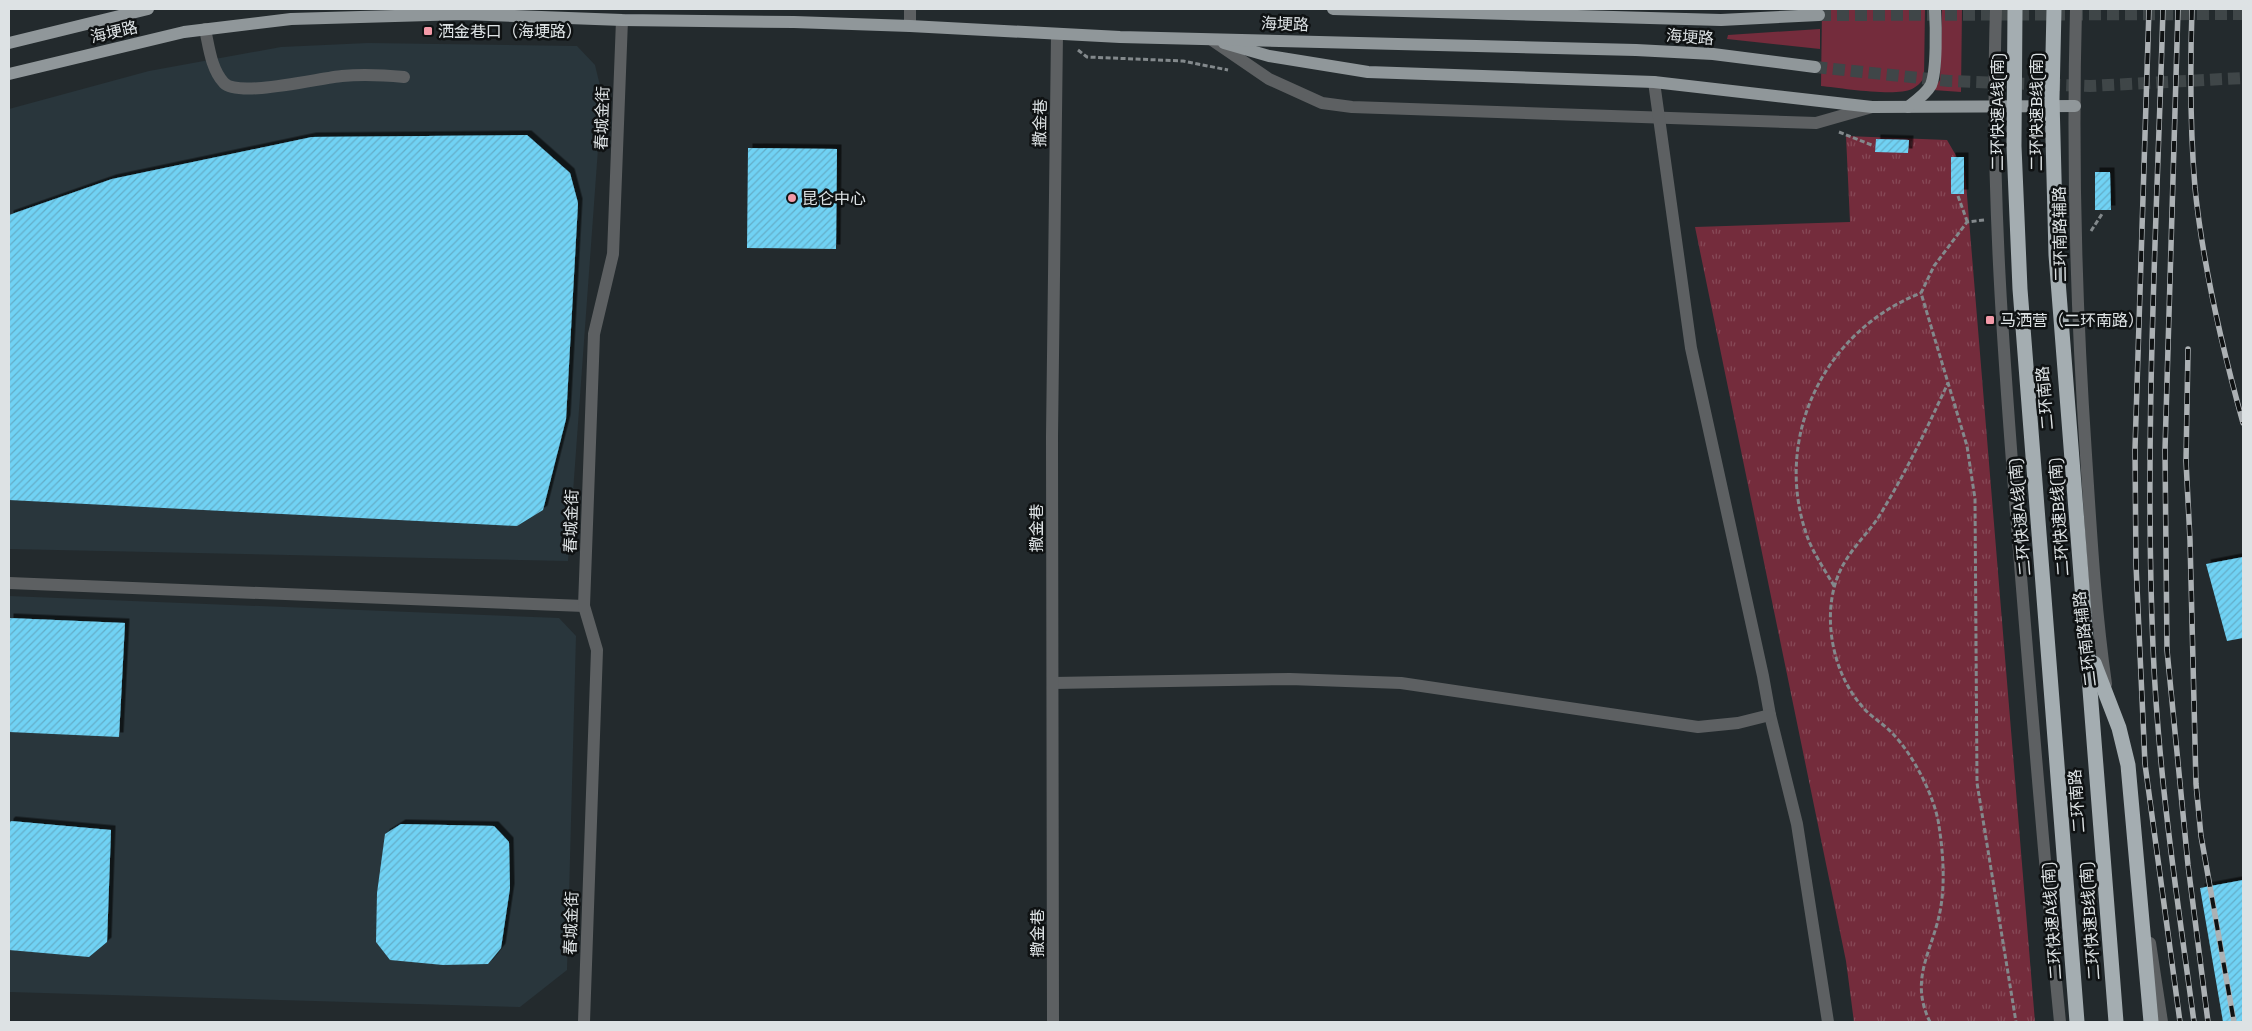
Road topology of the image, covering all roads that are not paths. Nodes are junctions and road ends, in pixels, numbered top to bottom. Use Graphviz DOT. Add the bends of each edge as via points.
graph roads {
  1 [pos="148,9"];
  2 [pos="910,9"];
  3 [pos="1333,9"];
  4 [pos="1935,9"];
  5 [pos="1996,9"];
  6 [pos="2015,9"];
  7 [pos="2022,9"];
  8 [pos="2049,9"];
  9 [pos="2054,9"];
  10 [pos="2076,9"];
  11 [pos="134,10"];
  12 [pos="1819,15"];
  13 [pos="622,20"];
  14 [pos="910,26"];
  15 [pos="205,29"];
  16 [pos="1058,34"];
  17 [pos="1208,38"];
  18 [pos="9,43"];
  19 [pos="1815,67"];
  20 [pos="9,74"];
  21 [pos="404,77"];
  22 [pos="1654,82"];
  23 [pos="2075,106"];
  24 [pos="1872,107"];
  25 [pos="1908,107"];
  26 [pos="1994,107"];
  27 [pos="2020,107"];
  28 [pos="2047,107"];
  29 [pos="1658,118"];
  30 [pos="9,583"];
  31 [pos="2082,594"];
  32 [pos="584,606"];
  33 [pos="1052,683"];
  34 [pos="1770,716"];
  35 [pos="584,1022"];
  36 [pos="1053,1022"];
  37 [pos="1828,1022"];
  38 [pos="2060,1022"];
  39 [pos="2077,1022"];
  40 [pos="2083,1022"];
  41 [pos="2111,1022"];
  42 [pos="2116,1022"];
  43 [pos="2151,1022"];
  44 [pos="2162,1022"];
  1 -- 11 [label="main road, 海埂路"];
  2 -- 14 [label="street"];
  3 -- 12 [label="main road, 海埂路" via="1721,20"];
  4 -- 25 [label="main road" via="1931,85"];
  5 -- 26 [label="street"];
  6 -- 39 [label="highway, 二环快速A线(南), bridge" via="2018,265"];
  7 -- 27 [label="main road, 二环南路"];
  8 -- 28 [label="main road, 二环南路"];
  9 -- 31 [label="highway, 二环快速B线(南), bridge" via="2052,118 2056,255"];
  10 -- 23 [label="street, 二环南路辅路"];
  11 -- 18 [label="main road, 海埂路"];
  13 -- 14 [label="main road, 海埂路"];
  13 -- 15 [label="main road, 海埂路" via="464,14 370,16"];
  13 -- 32 [label="street, 春城金街" via="613,254 594,334"];
  14 -- 16 [label="main road, 海埂路"];
  15 -- 20 [label="main road, 海埂路"];
  15 -- 21 [label="street" via="214,67 225,84 242,89 340,76"];
  16 -- 17 [label="main road, 海埂路"];
  16 -- 33 [label="street, 撒金巷"];
  17 -- 19 [label="main road, 海埂路" via="1636,50 1713,54"];
  17 -- 22 [label="main road" via="1269,56 1368,72"];
  17 -- 29 [label="street" via="1269,79 1322,103 1352,107"];
  22 -- 24 [label="main road"];
  22 -- 29 [label="street"];
  23 -- 28 [label="main road"];
  23 -- 44 [label="street, 二环南路辅路" via="2081,377 2098,616"];
  24 -- 25 [label="main road"];
  24 -- 29 [label="street" via="1816,123"];
  25 -- 26 [label="main road"];
  26 -- 27 [label="main road"];
  26 -- 38 [label="street" via="1997,218 2012,464"];
  27 -- 28 [label="main road"];
  27 -- 40 [label="main road, 二环南路" via="2028,322"];
  28 -- 41 [label="main road, 二环南路" via="2055,320"];
  29 -- 34 [label="street" via="1690,348"];
  30 -- 32 [label="street"];
  31 -- 42 [label="highway, 二环快速B线(南), bridge"];
  31 -- 43 [label="highway, bridge" via="2095,667 2119,728 2128,764"];
  32 -- 35 [label="street, 春城金街" via="597,650"];
  33 -- 34 [label="street" via="1290,679 1401,683 1698,727"];
  33 -- 36 [label="street, 撒金巷"];
  34 -- 37 [label="street" via="1797,824"];
}
